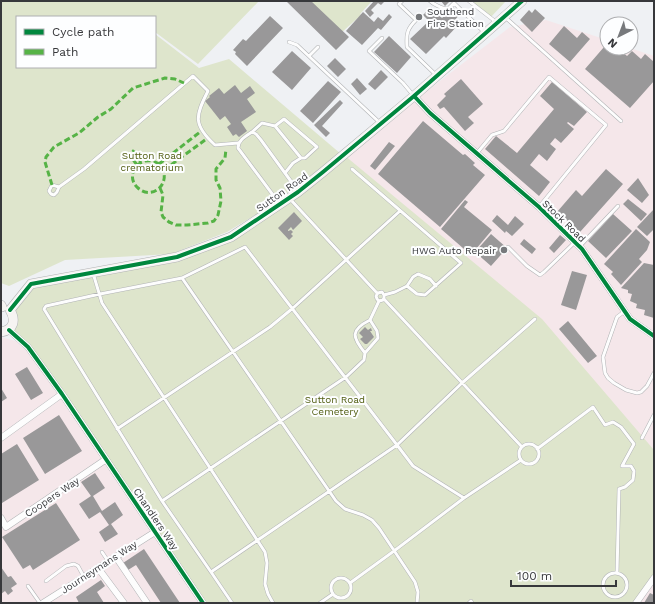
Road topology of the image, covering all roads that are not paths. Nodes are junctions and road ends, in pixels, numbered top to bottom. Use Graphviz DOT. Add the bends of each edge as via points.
graph roads {
  1 [pos="402,1"];
  2 [pos="430,1"];
  3 [pos="469,1"];
  4 [pos="522,1"];
  5 [pos="501,20"];
  6 [pos="485,34"];
  7 [pos="382,38"];
  8 [pos="289,42"];
  9 [pos="318,47"];
  10 [pos="309,56"];
  11 [pos="437,76"];
  12 [pos="414,96"];
  13 [pos="621,121"];
  14 [pos="381,124"];
  15 [pos="275,126"];
  16 [pos="252,132"];
  17 [pos="238,143"];
  18 [pos="477,153"];
  19 [pos="301,158"];
  20 [pos="352,169"];
  21 [pos="285,173"];
  22 [pos="58,187"];
  23 [pos="298,192"];
  24 [pos="289,198"];
  25 [pos="280,204"];
  26 [pos="618,206"];
  27 [pos="539,207"];
  28 [pos="400,211"];
  29 [pos="577,245"];
  30 [pos="508,247"];
  31 [pos="346,259"];
  32 [pos="93,272"];
  33 [pos="182,278"];
  34 [pos="407,286"];
  35 [pos="436,286"];
  36 [pos="377,293"];
  37 [pos="100,294"];
  38 [pos="384,294"];
  39 [pos="384,299"];
  40 [pos="379,301"];
  41 [pos="4,308"];
  42 [pos="293,308"];
  43 [pos="625,311"];
  44 [pos="534,319"];
  45 [pos="370,320"];
  46 [pos="5,331"];
  47 [pos="654,336"];
  48 [pos="232,352"];
  49 [pos="365,352"];
  50 [pos="654,373"];
  51 [pos="346,377"];
  52 [pos="462,383"];
  53 [pos="62,394"];
  54 [pos="164,397"];
  55 [pos="654,415"];
  56 [pos="281,421"];
  57 [pos="117,429"];
  58 [pos="1,438"];
  59 [pos="642,438"];
  60 [pos="397,445"];
  61 [pos="522,447"];
  62 [pos="537,449"];
  63 [pos="105,460"];
  64 [pos="521,460"];
  65 [pos="210,470"];
  66 [pos="329,491"];
  67 [pos="464,498"];
  68 [pos="162,501"];
  69 [pos="1,518"];
  70 [pos="155,532"];
  71 [pos="257,540"];
  72 [pos="394,551"];
  73 [pos="102,552"];
  74 [pos="116,557"];
  75 [pos="108,561"];
  76 [pos="98,568"];
  77 [pos="211,572"];
  78 [pos="616,573"];
  79 [pos="84,577"];
  80 [pos="654,578"];
  81 [pos="46,581"];
  82 [pos="350,582"];
  83 [pos="28,586"];
  84 [pos="333,594"];
  85 [pos="42,603"];
  86 [pos="124,603"];
  87 [pos="147,603"];
  88 [pos="203,603"];
  89 [pos="232,603"];
  90 [pos="273,603"];
  91 [pos="320,603"];
  92 [pos="417,603"];
  93 [pos="469,603"];
  94 [pos="472,603"];
  95 [pos="636,603"];
  1 -- 11 [label="lane" via="399,4 416,20 406,35 407,47"];
  2 -- 6 [label="lane" via="433,5 445,9 454,3"];
  3 -- 5 [label="lane"];
  4 -- 5 [label="street, Sutton Road"];
  5 -- 6 [label="street, Sutton Road"];
  5 -- 13 [label="lane" via="558,65"];
  6 -- 11 [label="street, Sutton Road"];
  7 -- 12 [label="lane" via="369,51"];
  8 -- 10 [label="lane" via="295,43"];
  9 -- 10 [label="lane"];
  10 -- 14 [label="lane"];
  11 -- 12 [label="street, Sutton Road"];
  12 -- 14 [label="street, Sutton Road"];
  12 -- 18 [label="street, Stock Road"];
  14 -- 23 [label="street, Sutton Road"];
  15 -- 16 [label="lane" via="262,123"];
  15 -- 19 [label="lane"];
  15 -- 19 [label="lane" via="284,119 317,147 305,158"];
  16 -- 17 [label="lane"];
  16 -- 21 [label="lane"];
  17 -- 22 [label="lane" via="215,145 204,134 198,120 201,105 208,92 193,76 84,169"];
  17 -- 25 [label="lane" via="242,154"];
  18 -- 27 [label="street, Stock Road"];
  18 -- 27 [label="lane" via="492,135 504,131 549,77 606,126"];
  19 -- 21 [label="lane"];
  20 -- 28 [label="lane"];
  21 -- 23 [label="lane"];
  23 -- 24 [label="street, Sutton Road"];
  24 -- 25 [label="street, Sutton Road"];
  24 -- 31 [label="lane"];
  25 -- 32 [label="street, Sutton Road" via="231,237 176,257"];
  26 -- 29 [label="lane"];
  27 -- 29 [label="street, Stock Road"];
  28 -- 31 [label="lane"];
  28 -- 35 [label="lane" via="461,263"];
  29 -- 30 [label="lane" via="540,275"];
  29 -- 43 [label="street, Stock Road"];
  31 -- 36 [label="lane"];
  31 -- 42 [label="lane"];
  32 -- 37 [label="lane"];
  32 -- 41 [label="street, Sutton Road" via="31,284"];
  33 -- 37 [label="lane"];
  33 -- 42 [label="lane" via="245,247"];
  33 -- 48 [label="lane"];
  34 -- 35 [label="lane" via="417,294 425,295"];
  34 -- 35 [label="lane" via="418,274 430,279"];
  34 -- 38 [label="lane"];
  36 -- 38 [label="lane"];
  36 -- 40 [label="lane" via="376,298"];
  37 -- 54 [label="lane" via="102,303"];
  37 -- 57 [label="lane" via="46,306 44,309"];
  38 -- 39 [label="lane"];
  39 -- 40 [label="lane"];
  39 -- 52 [label="lane"];
  40 -- 45 [label="lane"];
  41 -- 46 [label="street, Sutton Road" via="14,316 14,324"];
  42 -- 48 [label="lane"];
  42 -- 51 [label="lane"];
  43 -- 47 [label="street, Stock Road" via="630,319"];
  43 -- 50 [label="lane" via="617,317 603,357 605,373 614,383 636,393 647,386"];
  44 -- 52 [label="lane"];
  45 -- 49 [label="lane" via="378,338"];
  45 -- 49 [label="lane" via="361,325 354,336"];
  46 -- 53 [label="street, Chandlers Way" via="28,348"];
  48 -- 54 [label="lane"];
  48 -- 56 [label="lane"];
  49 -- 51 [label="lane" via="364,360"];
  51 -- 56 [label="lane"];
  51 -- 60 [label="lane"];
  52 -- 60 [label="lane"];
  52 -- 61 [label="lane"];
  53 -- 58 [label="street"];
  53 -- 63 [label="street, Chandlers Way"];
  54 -- 57 [label="lane"];
  54 -- 65 [label="lane"];
  55 -- 59 [label="lane"];
  56 -- 65 [label="lane"];
  56 -- 66 [label="lane"];
  57 -- 68 [label="lane"];
  60 -- 66 [label="lane"];
  60 -- 67 [label="lane" via="413,466"];
  61 -- 62 [label="lane" via="530,445"];
  61 -- 64 [label="lane" via="519,455"];
  62 -- 64 [label="lane" via="536,462 528,464"];
  62 -- 78 [label="lane" via="593,407 605,425 614,422 634,444 622,466 631,466 634,471 633,480 619,489"];
  63 -- 69 [label="street, Coopers Way" via="6,527"];
  63 -- 70 [label="street, Chandlers Way"];
  64 -- 67 [label="lane"];
  65 -- 68 [label="lane"];
  65 -- 71 [label="lane"];
  66 -- 71 [label="lane"];
  66 -- 72 [label="lane" via="345,509 372,520"];
  67 -- 72 [label="lane"];
  68 -- 77 [label="lane"];
  70 -- 74 [label="street, Journeymans Way"];
  70 -- 88 [label="street, Chandlers Way"];
  71 -- 77 [label="lane"];
  71 -- 90 [label="lane" via="265,552 265,584"];
  72 -- 82 [label="lane"];
  72 -- 92 [label="lane" via="415,582 418,592"];
  73 -- 75 [label="lane"];
  74 -- 75 [label="street, Journeymans Way"];
  74 -- 87 [label="street"];
  75 -- 76 [label="street, Journeymans Way"];
  76 -- 79 [label="street, Journeymans Way"];
  76 -- 86 [label="street"];
  77 -- 89 [label="lane"];
  78 -- 78 [label="lane" via="625,579 626,589 621,595 612,596 605,591 603,582 608,575"];
  79 -- 81 [label="lane" via="74,564 66,566"];
  79 -- 85 [label="street, Journeymans Way"];
  80 -- 95 [label="street"];
  82 -- 84 [label="lane" via="351,590 343,598"];
  82 -- 84 [label="lane" via="344,578 336,579 331,585"];
  83 -- 85 [label="lane"];
  84 -- 91 [label="lane"];
  93 -- 94 [label="lane"];
}
